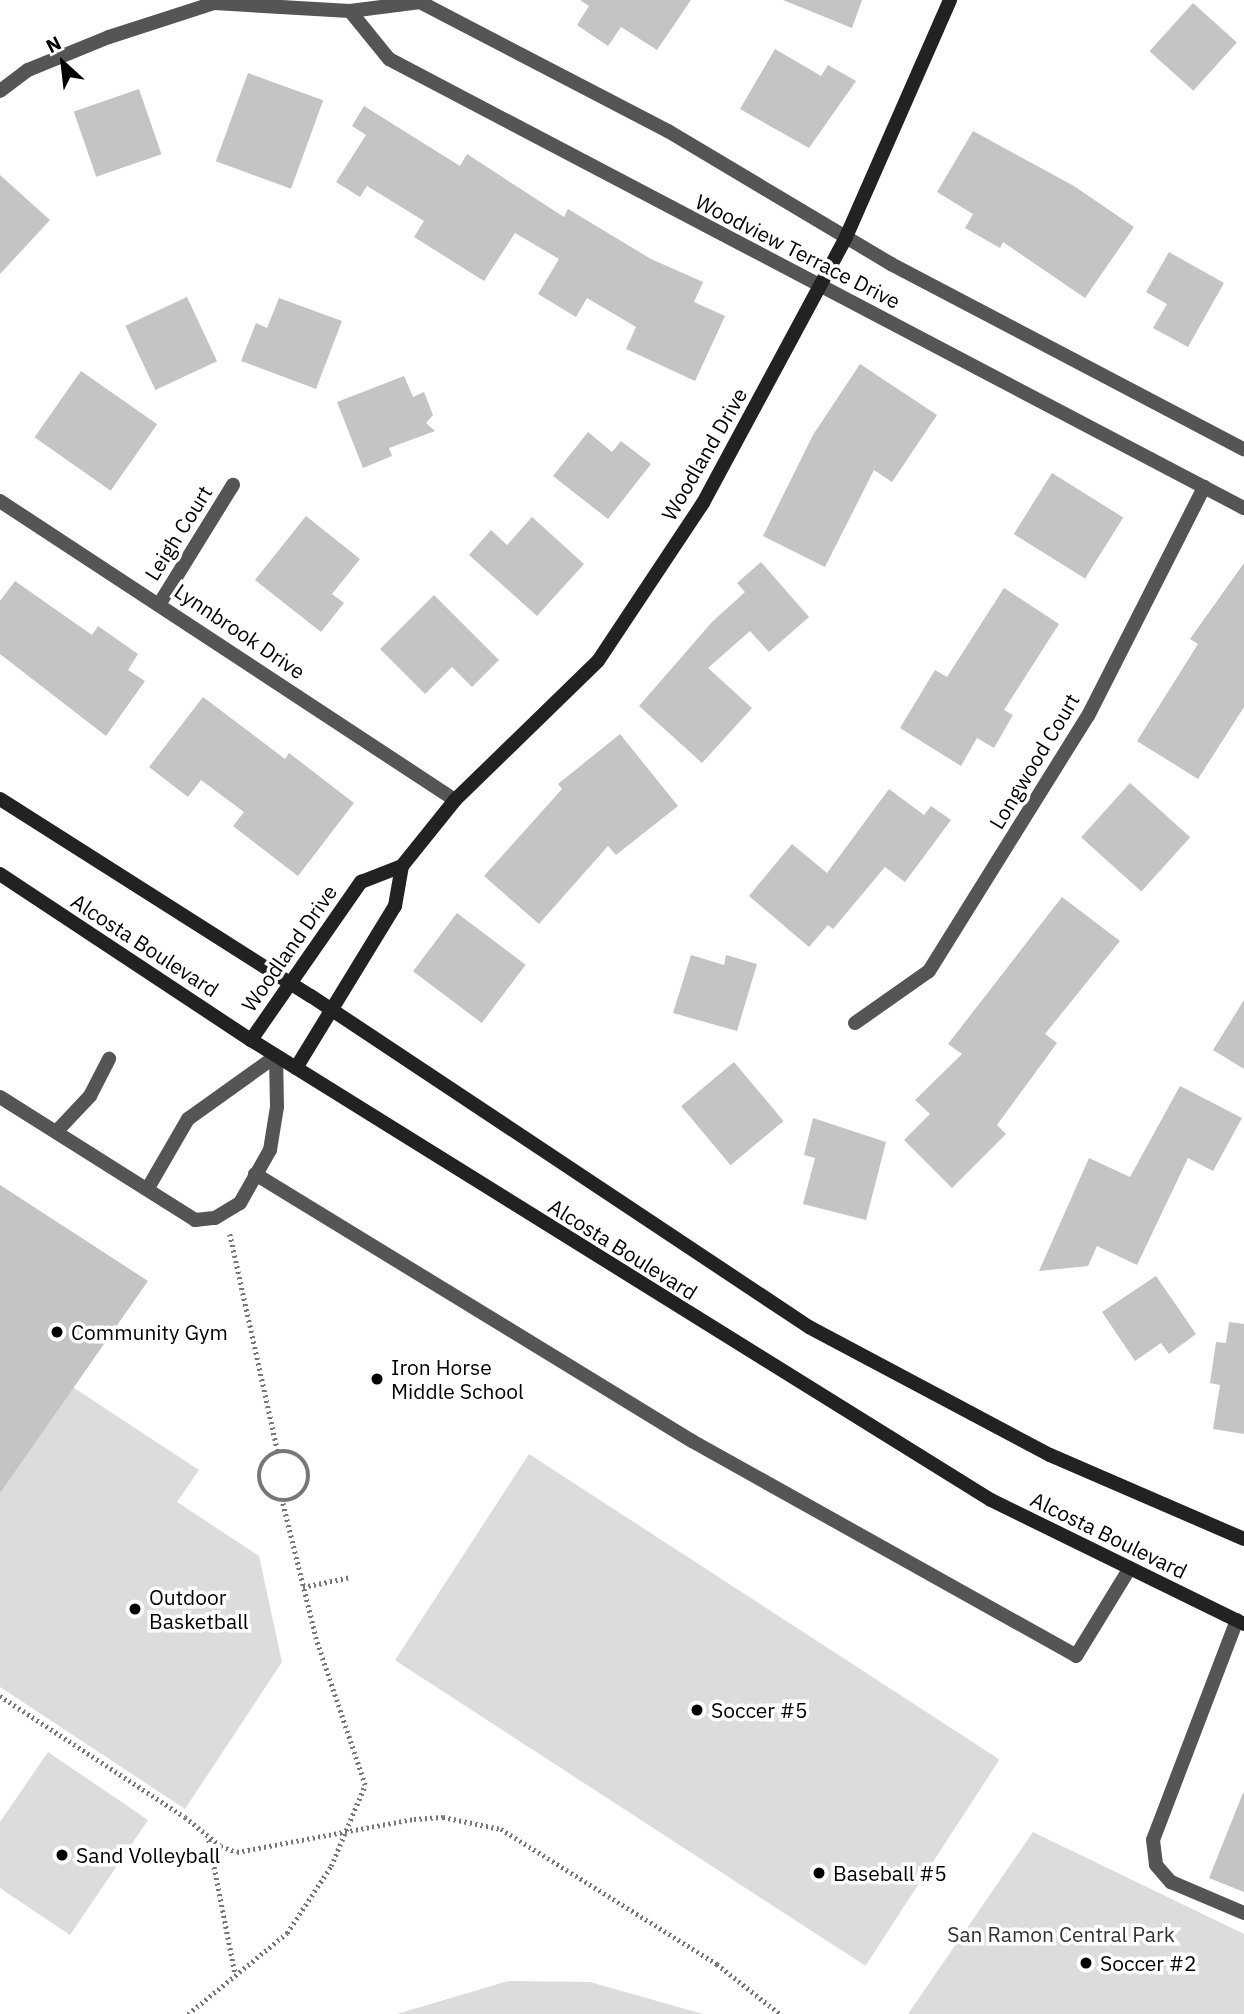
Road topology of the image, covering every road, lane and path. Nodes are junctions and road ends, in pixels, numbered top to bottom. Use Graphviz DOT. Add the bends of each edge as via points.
graph roads {
  1 [pos="950,0"];
  2 [pos="350,11"];
  3 [pos="0,91"];
  4 [pos="846,237"];
  5 [pos="819,288"];
  6 [pos="1244,449"];
  7 [pos="233,485"];
  8 [pos="1204,486"];
  9 [pos="0,501"];
  10 [pos="1244,508"];
  11 [pos="160,603"];
  12 [pos="0,799"];
  13 [pos="456,800"];
  14 [pos="402,866"];
  15 [pos="0,874"];
  16 [pos="289,982"];
  17 [pos="329,1008"];
  18 [pos="855,1023"];
  19 [pos="251,1040"];
  20 [pos="276,1056"];
  21 [pos="109,1059"];
  22 [pos="296,1068"];
  23 [pos="0,1097"];
  24 [pos="56,1132"];
  25 [pos="255,1174"];
  26 [pos="148,1188"];
  27 [pos="225,1212"];
  28 [pos="278,1452"];
  29 [pos="282,1501"];
  30 [pos="1244,1539"];
  31 [pos="1130,1568"];
  32 [pos="351,1577"];
  33 [pos="303,1587"];
  34 [pos="1241,1622"];
  35 [pos="0,1696"];
  36 [pos="348,1832"];
  37 [pos="209,1838"];
  38 [pos="1244,1913"];
  39 [pos="236,1973"];
  40 [pos="188,2014"];
  41 [pos="780,2014"];
  1 -- 4 [label="main road, Woodland Drive"];
  2 -- 3 [label="street, Woodview Terrace Drive" via="214,3 109,37 28,70"];
  2 -- 4 [label="street, Woodview Terrace Drive" via="420,2 668,131"];
  2 -- 5 [label="street, Woodview Terrace Drive" via="390,59"];
  4 -- 5 [label="main road, Woodland Drive"];
  4 -- 6 [label="street, Woodview Terrace Drive"];
  5 -- 8 [label="street, Woodview Terrace Drive"];
  5 -- 13 [label="main road, Woodland Drive" via="704,503 598,661"];
  7 -- 11 [label="street, Leigh Court"];
  8 -- 10 [label="street, Woodview Terrace Drive"];
  8 -- 18 [label="street, Longwood Court" via="1088,716 929,971"];
  9 -- 11 [label="street, Lynnbrook Drive"];
  11 -- 13 [label="street, Lynnbrook Drive"];
  12 -- 16 [label="main road, Alcosta Boulevard"];
  13 -- 14 [label="main road, Woodland Drive"];
  14 -- 16 [label="main road, Woodland Drive" via="361,882"];
  14 -- 17 [label="main road, Woodland Drive" via="395,906"];
  15 -- 19 [label="main road, Alcosta Boulevard"];
  16 -- 17 [label="main road, Alcosta Boulevard"];
  16 -- 19 [label="main road, Woodland Drive"];
  17 -- 22 [label="main road, Woodland Drive"];
  17 -- 30 [label="main road, Alcosta Boulevard" via="809,1327 1050,1455"];
  19 -- 20 [label="main road, Alcosta Boulevard"];
  20 -- 22 [label="main road, Alcosta Boulevard"];
  20 -- 25 [label="street" via="272,1139"];
  20 -- 26 [label="street" via="188,1119"];
  21 -- 24 [label="street" via="90,1096"];
  22 -- 31 [label="main road, Alcosta Boulevard" via="991,1500"];
  23 -- 24 [label="street"];
  24 -- 26 [label="street"];
  25 -- 27 [label="street" via="240,1203"];
  25 -- 31 [label="street" via="692,1441 1076,1656"];
  26 -- 27 [label="street" via="194,1220"];
  27 -- 28 [label="path"];
  28 -- 29 [label="path" via="264,1461 258,1478 265,1494"];
  28 -- 29 [label="path" via="294,1453 308,1471 302,1493"];
  29 -- 33 [label="path"];
  31 -- 34 [label="main road, Alcosta Boulevard"];
  32 -- 33 [label="path"];
  33 -- 36 [label="path" via="365,1786"];
  34 -- 38 [label="street" via="1153,1840 1156,1865 1171,1882"];
  35 -- 37 [label="path" via="185,1817"];
  36 -- 37 [label="path" via="237,1852"];
  36 -- 39 [label="path" via="287,1933"];
  36 -- 41 [label="path" via="443,1818 501,1829 706,1957"];
  37 -- 39 [label="path"];
  39 -- 40 [label="path"];
}
